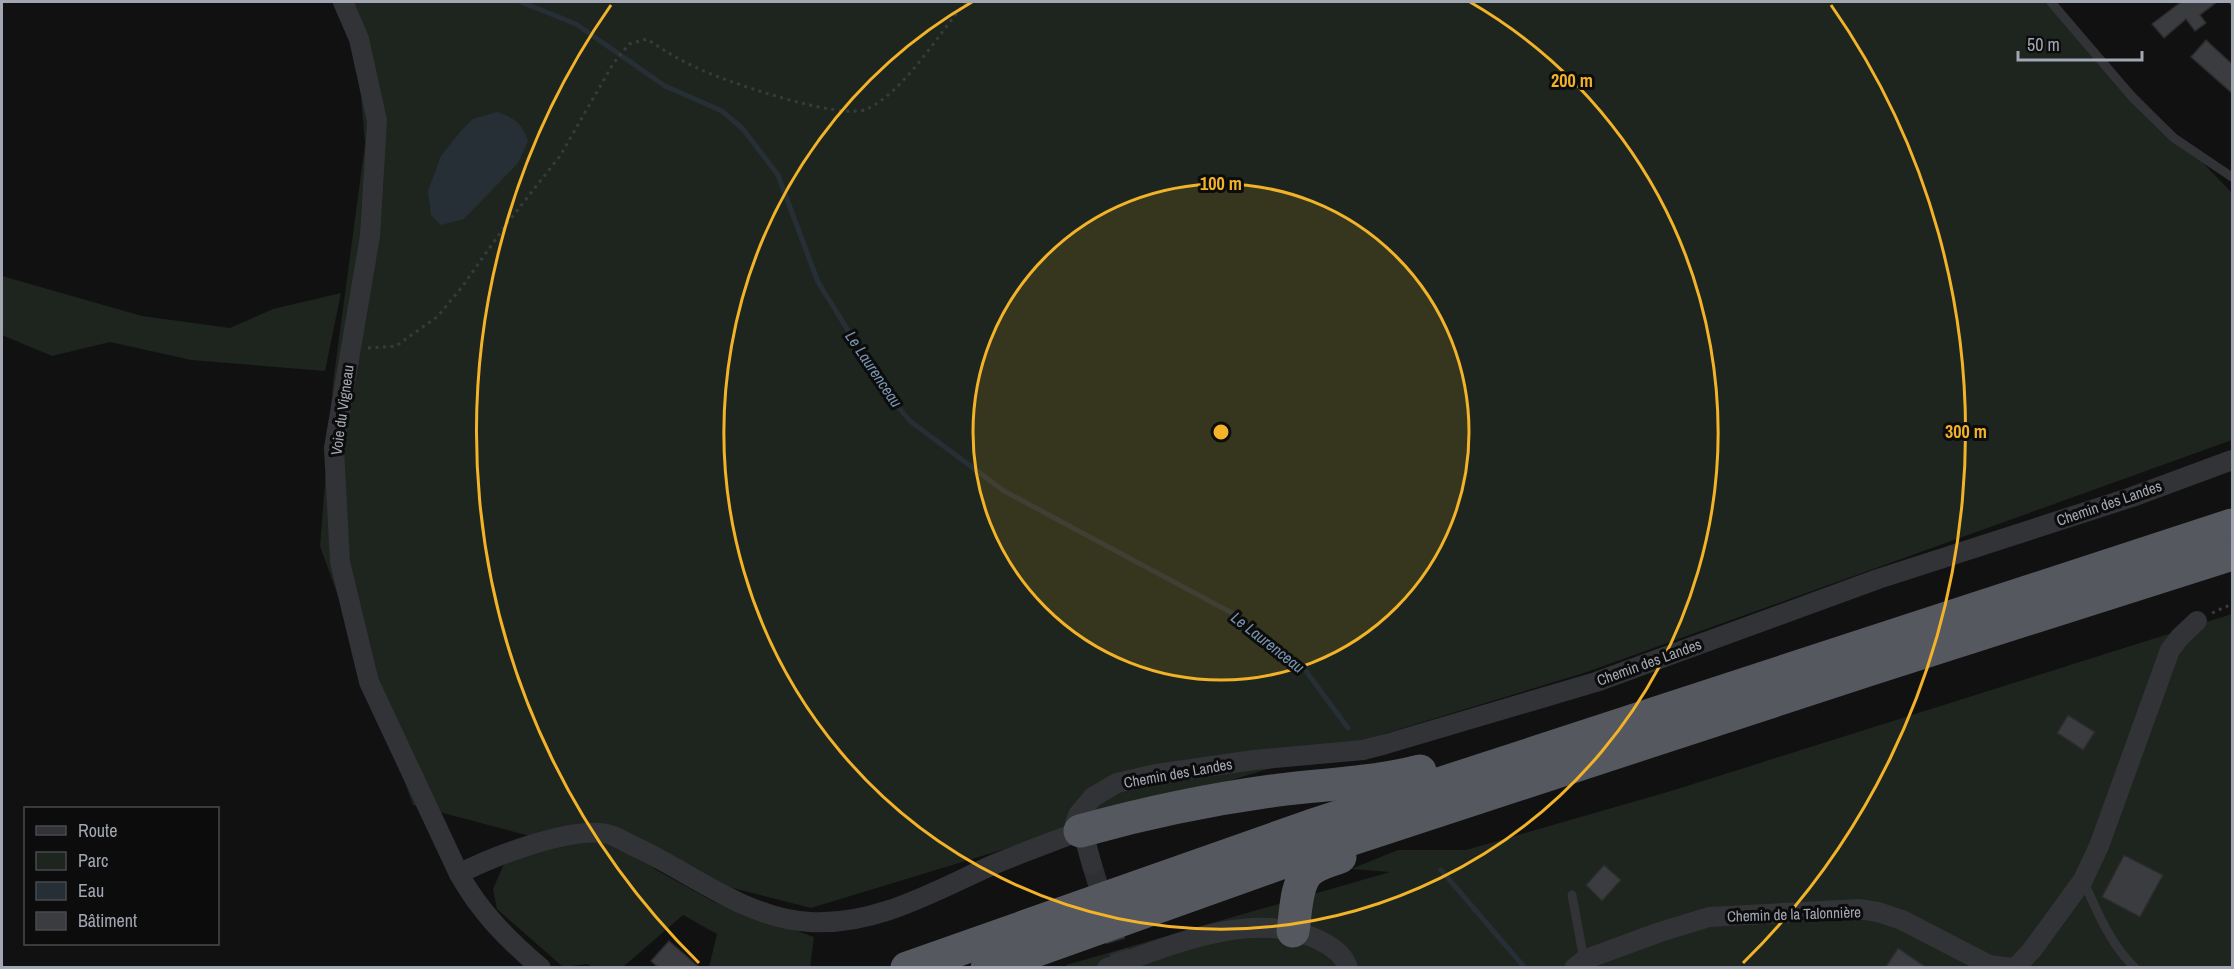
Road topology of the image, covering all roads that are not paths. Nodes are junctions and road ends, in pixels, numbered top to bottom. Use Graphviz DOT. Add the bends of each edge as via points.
graph roads {
  1 [pos="343,2"];
  2 [pos="2051,2"];
  3 [pos="2232,177"];
  4 [pos="2232,460"];
  5 [pos="2232,525"];
  6 [pos="2232,554"];
  7 [pos="2197,621"];
  8 [pos="1492,766"];
  9 [pos="1421,816"];
  10 [pos="1080,831"];
  11 [pos="1092,865"];
  12 [pos="459,874"];
  13 [pos="2083,880"];
  14 [pos="1572,895"];
  15 [pos="1293,931"];
  16 [pos="1579,964"];
  17 [pos="541,968"];
  18 [pos="907,968"];
  19 [pos="987,968"];
  20 [pos="1107,968"];
  21 [pos="1348,968"];
  22 [pos="2014,968"];
  23 [pos="2135,968"];
  1 -- 12 [label="street, Voie du Vigneau" via="359,39 377,121 370,236 334,448 340,562 369,682"];
  2 -- 3 [label="lane" via="2133,98 2174,138"];
  4 -- 10 [label="street, Chemin des Landes" via="2132,497 1878,579 1596,681 1386,744 1156,774 1117,783 1093,797 1078,815 1075,824"];
  5 -- 8 [label="highway"];
  6 -- 9 [label="highway"];
  7 -- 13 [label="street, Chemin de la Talonnière" via="2170,650"];
  8 -- 10 [label="highway" via="1467,760 1376,780 1241,795 1145,813"];
  8 -- 18 [label="highway"];
  9 -- 15 [label="highway" via="1396,836 1308,872 1302,881"];
  9 -- 19 [label="highway"];
  10 -- 11 [label="street"];
  10 -- 12 [label="street" via="860,920 810,922 774,915 738,902 607,834 578,833 546,839"];
  12 -- 17 [label="street, Voie du Vigneau" via="485,914"];
  13 -- 22 [label="street, Chemin de la Talonnière" via="2032,950"];
  13 -- 23 [label="lane" via="2103,923 2124,958"];
  14 -- 16 [label="lane"];
  15 -- 20 [label="street" via="1262,928 1221,932"];
  15 -- 21 [label="street" via="1328,945"];
  16 -- 22 [label="street, Chemin de la Talonnière" via="1709,917 1858,909 1902,920 1989,965"];
}
